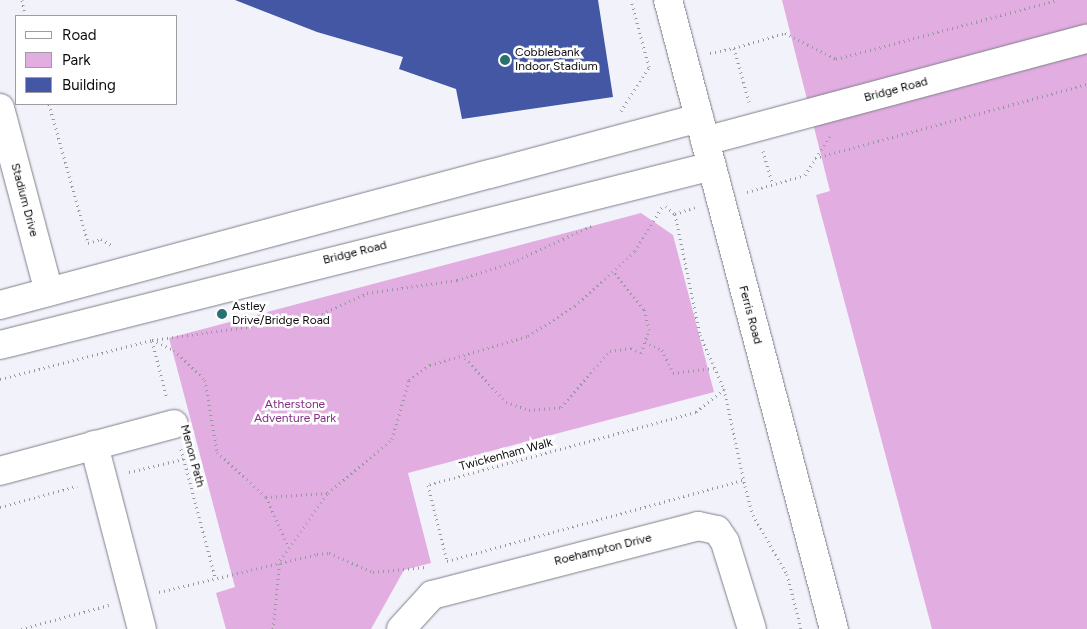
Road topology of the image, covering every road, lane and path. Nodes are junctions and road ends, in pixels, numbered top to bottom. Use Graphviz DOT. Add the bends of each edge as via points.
graph roads {
  1 [pos="22,0"];
  2 [pos="631,0"];
  3 [pos="668,0"];
  4 [pos="1058,0"];
  5 [pos="25,15"];
  6 [pos="1087,39"];
  7 [pos="734,48"];
  8 [pos="683,59"];
  9 [pos="649,67"];
  10 [pos="1087,84"];
  11 [pos="49,105"];
  12 [pos="0,108"];
  13 [pos="620,113"];
  14 [pos="756,127"];
  15 [pos="705,142"];
  16 [pos="815,158"];
  17 [pos="773,184"];
  18 [pos="654,206"];
  19 [pos="675,214"];
  20 [pos="599,223"];
  21 [pos="120,246"];
  22 [pos="613,271"];
  23 [pos="49,292"];
  24 [pos="0,305"];
  25 [pos="152,340"];
  26 [pos="645,342"];
  27 [pos="0,344"];
  28 [pos="464,357"];
  29 [pos="714,368"];
  30 [pos="0,379"];
  31 [pos="724,389"];
  32 [pos="174,424"];
  33 [pos="94,446"];
  34 [pos="0,471"];
  35 [pos="743,480"];
  36 [pos="328,493"];
  37 [pos="266,497"];
  38 [pos="288,546"];
  39 [pos="280,560"];
  40 [pos="447,561"];
  41 [pos="438,563"];
  42 [pos="430,566"];
  43 [pos="215,577"];
  44 [pos="454,588"];
  45 [pos="134,599"];
  46 [pos="20,629"];
  47 [pos="142,629"];
  48 [pos="273,629"];
  49 [pos="401,629"];
  50 [pos="752,629"];
  51 [pos="801,629"];
  52 [pos="834,629"];
  1 -- 5 [label="path"];
  2 -- 9 [label="path"];
  3 -- 8 [label="street, Ferris Road"];
  4 -- 7 [label="path" via="836,59 785,33"];
  6 -- 14 [label="street, Bridge Road"];
  7 -- 8 [label="path"];
  7 -- 14 [label="path"];
  8 -- 9 [label="path"];
  8 -- 15 [label="street, Ferris Road"];
  9 -- 13 [label="path"];
  10 -- 16 [label="path"];
  11 -- 21 [label="path" via="88,243 101,239"];
  12 -- 23 [label="street, Stadium Drive"];
  14 -- 15 [label="street, Bridge Road"];
  14 -- 17 [label="path"];
  15 -- 23 [label="street, Bridge Road"];
  15 -- 27 [label="street, Bridge Road"];
  15 -- 52 [label="street, Ferris Road"];
  18 -- 22 [label="path" via="663,204 634,251"];
  19 -- 29 [label="path" via="700,335"];
  20 -- 25 [label="path" via="513,262 458,280 367,294 313,318"];
  22 -- 26 [label="path" via="644,309 649,330"];
  22 -- 28 [label="path" via="575,306 528,336"];
  23 -- 24 [label="street, Bridge Road"];
  25 -- 30 [label="path"];
  25 -- 32 [label="path, Menon Path"];
  25 -- 37 [label="path" via="174,350 205,380 217,452"];
  26 -- 28 [label="path" via="641,353 631,348 610,351 562,407 530,410 506,402"];
  26 -- 29 [label="path" via="662,350 673,373"];
  28 -- 36 [label="path" via="430,365 409,380 392,439"];
  29 -- 31 [label="path"];
  31 -- 35 [label="path"];
  31 -- 40 [label="path, Twickenham Walk" via="696,412 428,485"];
  32 -- 33 [label="street"];
  32 -- 43 [label="path, Menon Path"];
  33 -- 34 [label="street"];
  33 -- 45 [label="street"];
  35 -- 40 [label="path"];
  35 -- 51 [label="path" via="754,515 787,574"];
  36 -- 37 [label="path"];
  36 -- 38 [label="path"];
  37 -- 38 [label="path"];
  38 -- 39 [label="path"];
  39 -- 42 [label="path" via="329,553 385,573"];
  39 -- 43 [label="path"];
  39 -- 48 [label="path"];
  40 -- 41 [label="path"];
  40 -- 44 [label="path"];
  43 -- 45 [label="path"];
  44 -- 49 [label="street, Roehampton Drive" via="422,602"];
  44 -- 50 [label="street, Roehampton Drive" via="709,526 717,530 732,557"];
  45 -- 46 [label="path"];
  45 -- 47 [label="street"];
}
